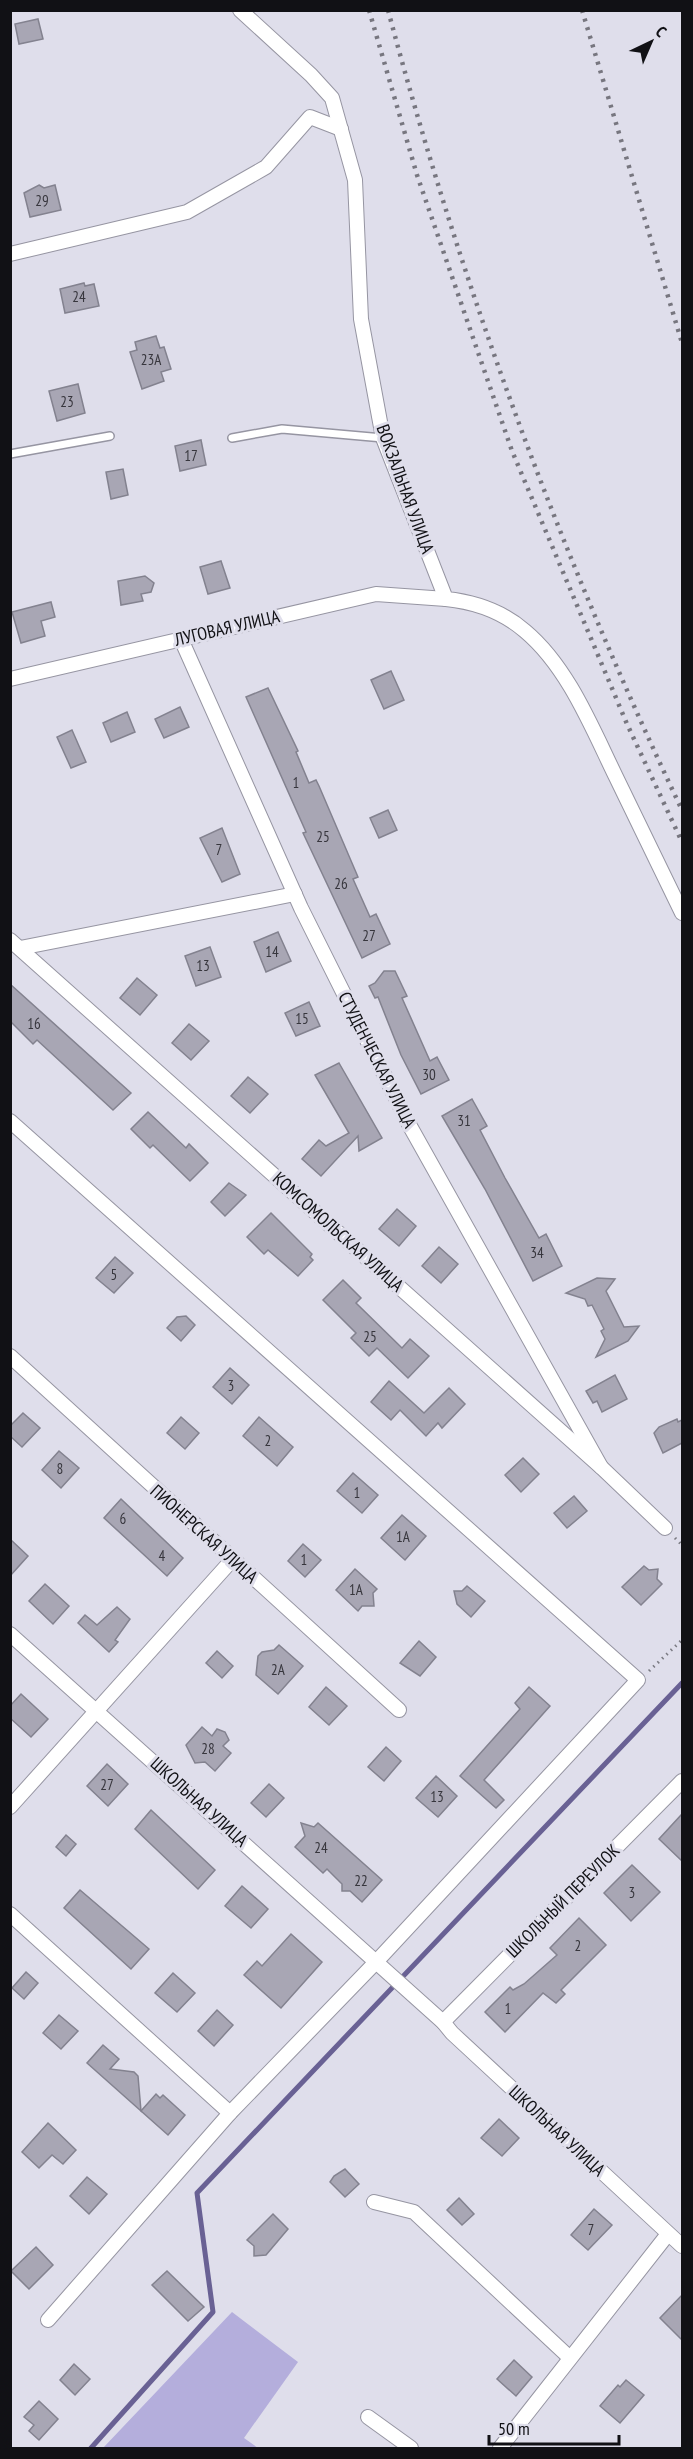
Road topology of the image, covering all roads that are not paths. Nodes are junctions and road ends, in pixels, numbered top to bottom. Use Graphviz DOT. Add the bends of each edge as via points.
graph roads {
  1 [pos="240,10"];
  2 [pos="341,129"];
  3 [pos="10,254"];
  4 [pos="110,436"];
  5 [pos="232,438"];
  6 [pos="383,438"];
  7 [pos="10,454"];
  8 [pos="446,599"];
  9 [pos="181,639"];
  10 [pos="10,679"];
  11 [pos="295,894"];
  12 [pos="682,913"];
  13 [pos="15,944"];
  14 [pos="10,1122"];
  15 [pos="10,1356"];
  16 [pos="601,1467"];
  17 [pos="664,1527"];
  18 [pos="232,1560"];
  19 [pos="10,1634"];
  20 [pos="399,1710"];
  21 [pos="97,1711"];
  22 [pos="682,1781"];
  23 [pos="10,1808"];
  24 [pos="10,1914"];
  25 [pos="381,1967"];
  26 [pos="443,2022"];
  27 [pos="230,2113"];
  28 [pos="374,2202"];
  29 [pos="668,2234"];
  30 [pos="682,2246"];
  31 [pos="48,2320"];
  32 [pos="570,2358"];
  33 [pos="368,2417"];
  34 [pos="411,2448"];
  35 [pos="500,2448"];
  1 -- 2 [label="street, ВОКЗАЛЬНАЯ УЛИЦА" via="332,98"];
  2 -- 3 [label="street" via="310,117 266,167 187,212"];
  2 -- 6 [label="street, ВОКЗАЛЬНАЯ УЛИЦА" via="355,180 362,319"];
  4 -- 7 [label="lane"];
  5 -- 6 [label="lane" via="282,429"];
  6 -- 8 [label="street, ВОКЗАЛЬНАЯ УЛИЦА"];
  8 -- 9 [label="street, ЛУГОВАЯ УЛИЦА" via="376,594"];
  8 -- 12 [label="street" via="469,601 494,610 525,631 558,668 588,719"];
  9 -- 10 [label="street, ЛУГОВАЯ УЛИЦА"];
  9 -- 11 [label="street, СТУДЕНЧЕСКАЯ УЛИЦА"];
  11 -- 13 [label="street"];
  11 -- 16 [label="street, СТУДЕНЧЕСКАЯ УЛИЦА" via="411,1128"];
  13 -- 16 [label="street, КОМСОМОЛЬСКАЯ УЛИЦА"];
  14 -- 25 [label="street" via="638,1680"];
  15 -- 18 [label="street, ПИОНЕРСКАЯ УЛИЦА"];
  16 -- 17 [label="street, КОМСОМОЛЬСКАЯ УЛИЦА"];
  18 -- 20 [label="street, ПИОНЕРСКАЯ УЛИЦА"];
  18 -- 21 [label="street"];
  19 -- 21 [label="street, ШКОЛЬНАЯ УЛИЦА"];
  21 -- 23 [label="street"];
  21 -- 25 [label="street, ШКОЛЬНАЯ УЛИЦА"];
  22 -- 26 [label="street, ШКОЛЬНЫЙ ПЕРЕУЛОК"];
  24 -- 27 [label="street"];
  25 -- 26 [label="street, ШКОЛЬНАЯ УЛИЦА"];
  25 -- 27 [label="street"];
  26 -- 29 [label="street, ШКОЛЬНАЯ УЛИЦА"];
  27 -- 31 [label="street"];
  28 -- 32 [label="street" via="414,2212"];
  29 -- 30 [label="street, ШКОЛЬНАЯ УЛИЦА"];
  29 -- 32 [label="street"];
  32 -- 35 [label="street"];
  33 -- 34 [label="street"];
}
